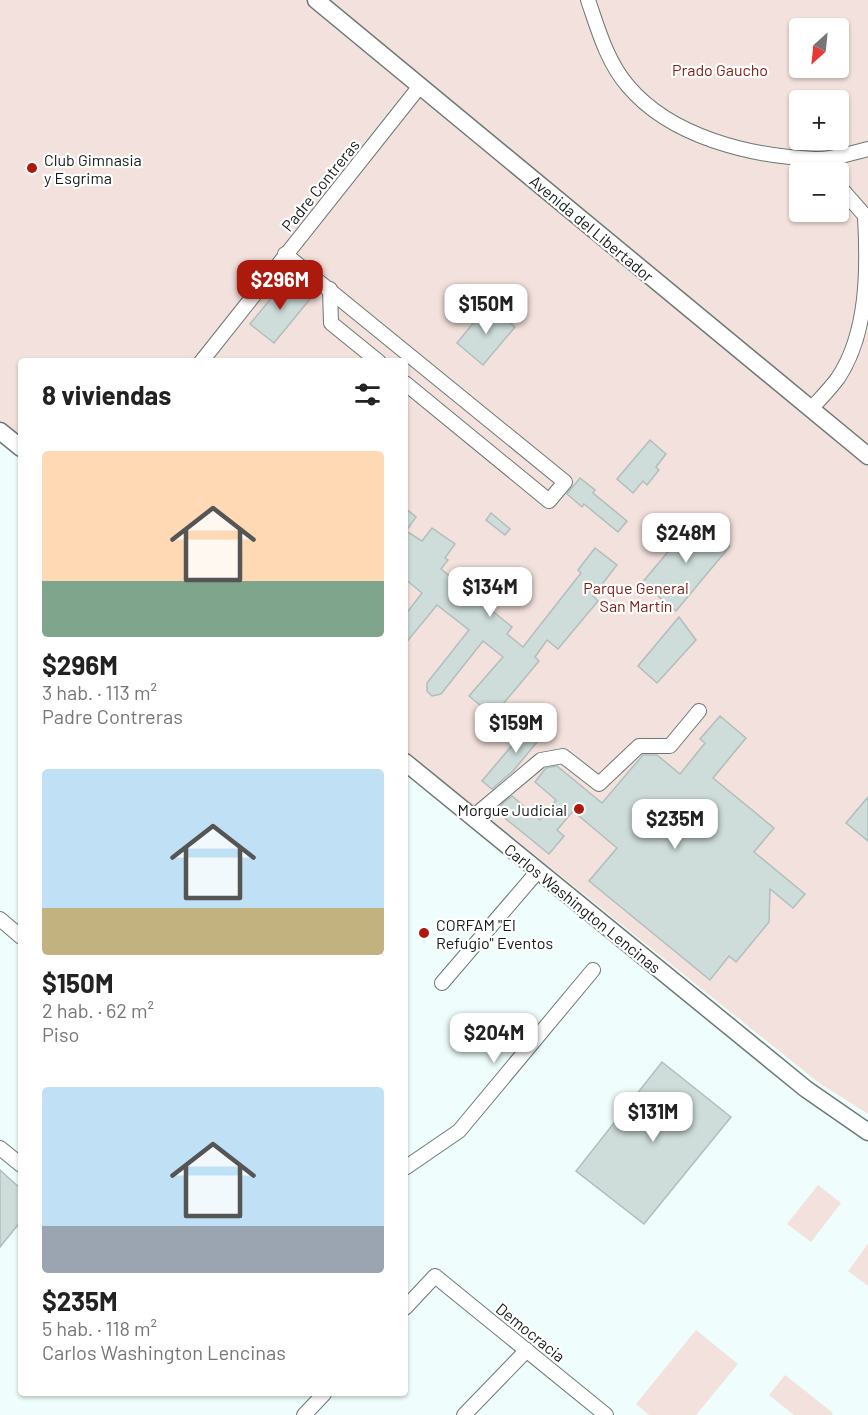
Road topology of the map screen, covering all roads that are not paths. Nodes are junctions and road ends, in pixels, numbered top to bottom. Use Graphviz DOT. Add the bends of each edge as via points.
graph roads {
  1 [pos="316,0"];
  2 [pos="588,0"];
  3 [pos="420,86"];
  4 [pos="868,150"];
  5 [pos="816,159"];
  6 [pos="819,162"];
  7 [pos="849,198"];
  8 [pos="867,218"];
  9 [pos="285,254"];
  10 [pos="330,289"];
  11 [pos="204,358"];
  12 [pos="373,358"];
  13 [pos="408,385"];
  14 [pos="811,409"];
  15 [pos="0,431"];
  16 [pos="18,446"];
  17 [pos="868,456"];
  18 [pos="699,711"];
  19 [pos="408,764"];
  20 [pos="473,817"];
  21 [pos="538,871"];
  22 [pos="0,919"];
  23 [pos="18,934"];
  24 [pos="593,970"];
  25 [pos="442,983"];
  26 [pos="762,1053"];
  27 [pos="868,1122"];
  28 [pos="868,1132"];
  29 [pos="0,1148"];
  30 [pos="18,1163"];
  31 [pos="408,1166"];
  32 [pos="408,1305"];
  33 [pos="527,1350"];
  34 [pos="322,1396"];
  35 [pos="304,1415"];
  36 [pos="464,1415"];
  37 [pos="606,1415"];
  1 -- 3 [label="main road, Avenida del Libertador"];
  2 -- 5 [label="street" via="603,47 628,86 670,122 726,146"];
  3 -- 9 [label="street, Padre Contreras"];
  3 -- 14 [label="main road, Avenida del Libertador"];
  4 -- 5 [label="street"];
  5 -- 6 [label="street"];
  7 -- 8 [label="street"];
  8 -- 14 [label="street" via="867,268 860,327 840,377"];
  9 -- 10 [label="street"];
  9 -- 11 [label="street, Padre Contreras"];
  10 -- 12 [label="street" via="331,323"];
  10 -- 13 [label="street" via="565,482 549,501"];
  14 -- 17 [label="main road, Avenida del Libertador"];
  15 -- 16 [label="main road"];
  18 -- 20 [label="street" via="670,746 639,746 599,784 563,756 541,760"];
  19 -- 20 [label="main road, Carlos Washington Lencinas"];
  20 -- 21 [label="main road, Carlos Washington Lencinas"];
  21 -- 25 [label="street"];
  21 -- 26 [label="main road, Carlos Washington Lencinas"];
  22 -- 23 [label="street"];
  24 -- 31 [label="street" via="459,1131"];
  26 -- 27 [label="main road, Carlos Washington Lencinas"];
  26 -- 28 [label="main road, Carlos Washington Lencinas"];
  29 -- 30 [label="street"];
  32 -- 33 [label="street, Democracia" via="435,1276"];
  33 -- 36 [label="street"];
  33 -- 37 [label="street, Democracia"];
  34 -- 35 [label="street"];
}
